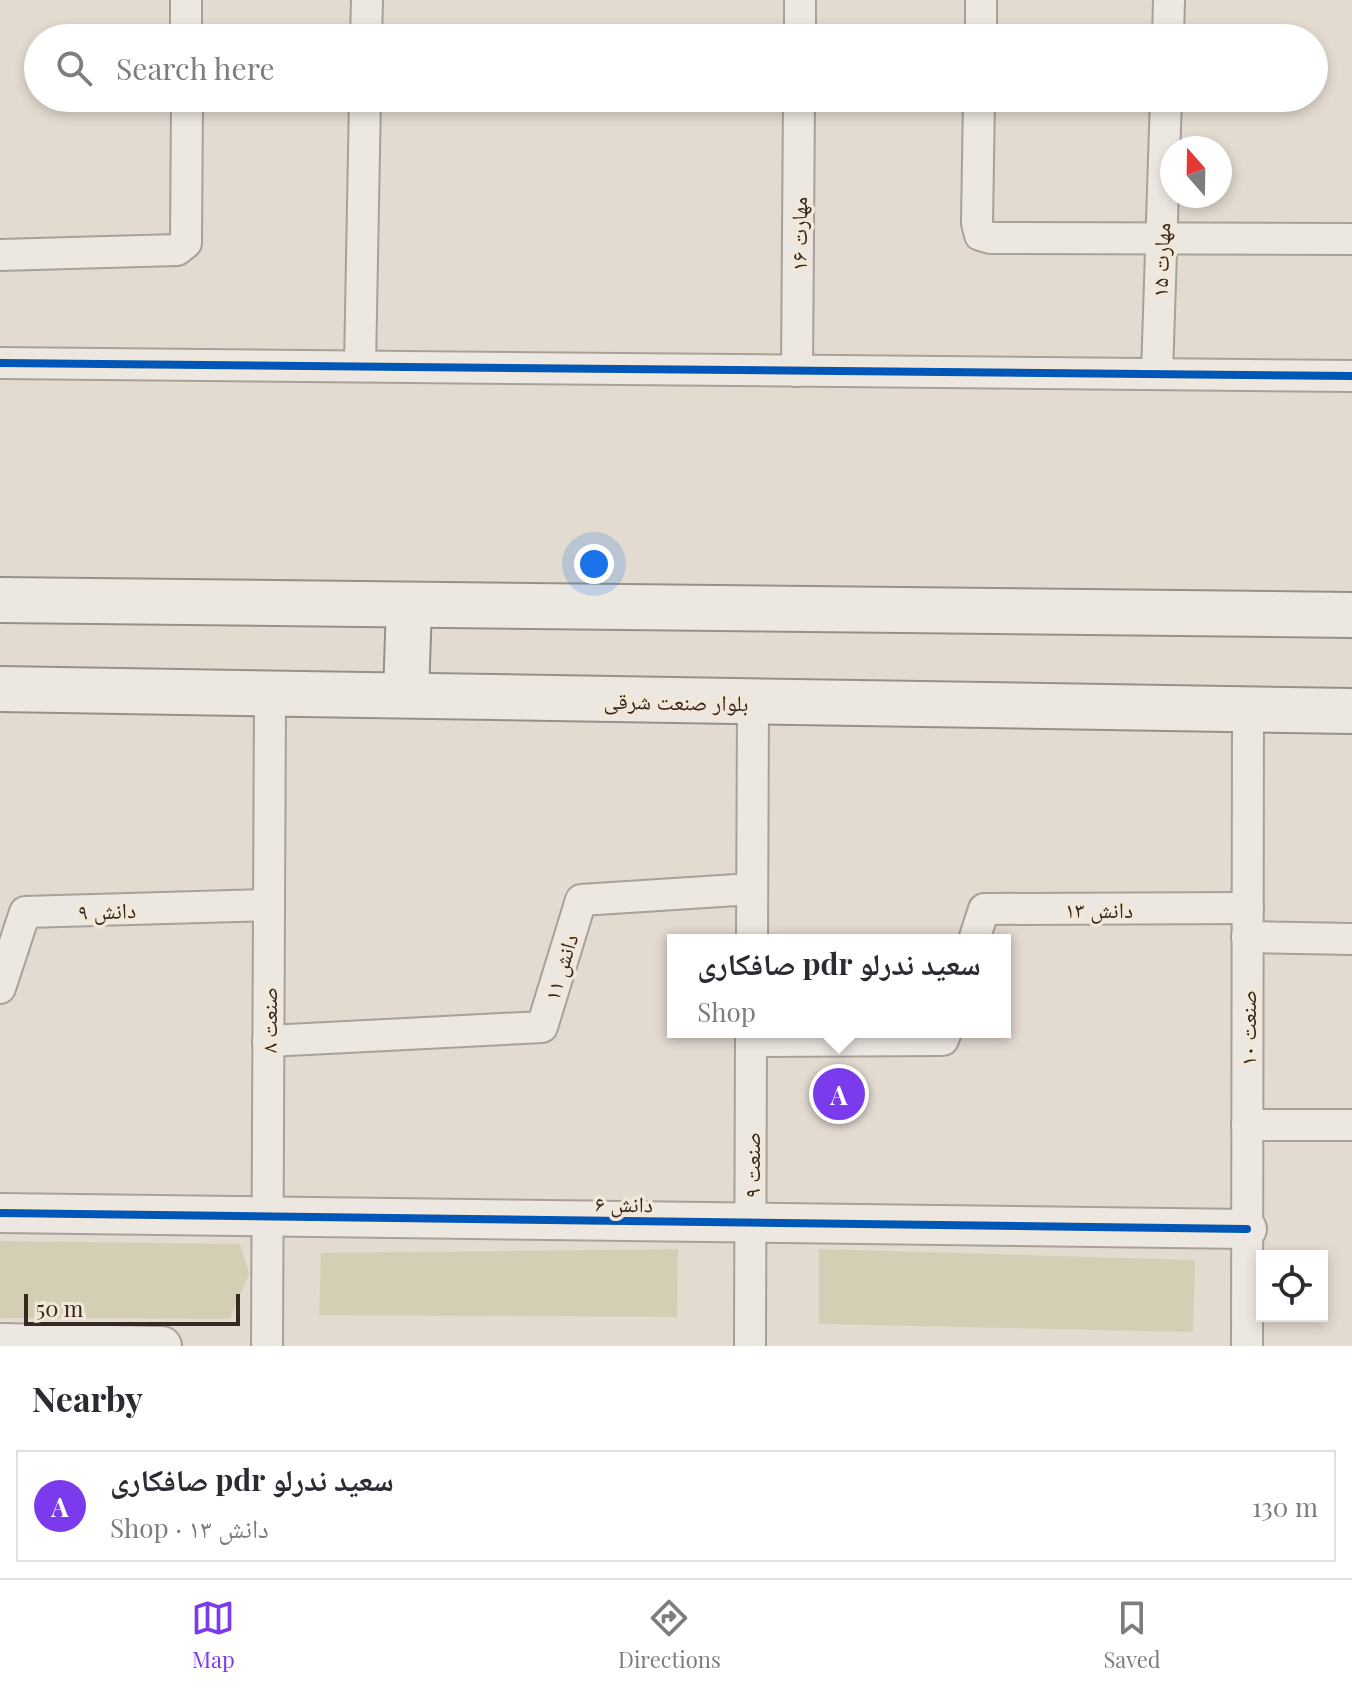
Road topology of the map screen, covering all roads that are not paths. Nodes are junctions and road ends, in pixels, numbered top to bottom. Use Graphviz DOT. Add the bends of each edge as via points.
graph roads {
  1 [pos="186,0"];
  2 [pos="367,0"];
  3 [pos="800,0"];
  4 [pos="981,0"];
  5 [pos="1169,0"];
  6 [pos="186,24"];
  7 [pos="366,24"];
  8 [pos="800,24"];
  9 [pos="981,24"];
  10 [pos="1168,24"];
  11 [pos="187,112"];
  12 [pos="365,112"];
  13 [pos="799,112"];
  14 [pos="979,112"];
  15 [pos="1166,112"];
  16 [pos="1352,239"];
  17 [pos="1161,240"];
  18 [pos="0,255"];
  19 [pos="0,363"];
  20 [pos="360,366"];
  21 [pos="797,371"];
  22 [pos="1157,374"];
  23 [pos="1352,376"];
  24 [pos="0,600"];
  25 [pos="409,605"];
  26 [pos="1352,615"];
  27 [pos="0,689"];
  28 [pos="270,694"];
  29 [pos="406,695"];
  30 [pos="753,702"];
  31 [pos="1248,711"];
  32 [pos="1352,711"];
  33 [pos="752,889"];
  34 [pos="269,905"];
  35 [pos="1248,922"];
  36 [pos="752,934"];
  37 [pos="976,934"];
  38 [pos="1352,939"];
  39 [pos="0,988"];
  40 [pos="751,1038"];
  41 [pos="847,1038"];
  42 [pos="944,1038"];
  43 [pos="268,1041"];
  44 [pos="1247,1125"];
  45 [pos="1352,1125"];
  46 [pos="0,1213"];
  47 [pos="268,1216"];
  48 [pos="750,1222"];
  49 [pos="1247,1229"];
  50 [pos="0,1343"];
  51 [pos="162,1346"];
  52 [pos="267,1346"];
  53 [pos="750,1346"];
  54 [pos="1247,1346"];
  1 -- 6 [label="street"];
  2 -- 7 [label="street"];
  3 -- 8 [label="street"];
  4 -- 9 [label="street"];
  5 -- 10 [label="street"];
  11 -- 18 [label="street" via="186,243 177,250"];
  12 -- 20 [label="street"];
  13 -- 21 [label="street, مهارت ۱۶"];
  14 -- 17 [label="street" via="980,235"];
  15 -- 17 [label="street, مهارت ۱۵"];
  16 -- 17 [label="street"];
  17 -- 22 [label="street, مهارت ۱۵"];
  19 -- 20 [label="street"];
  20 -- 21 [label="street"];
  21 -- 22 [label="street"];
  22 -- 23 [label="street"];
  24 -- 25 [label="main road"];
  25 -- 26 [label="main road"];
  25 -- 29 [label="main road"];
  27 -- 28 [label="main road, بلوار صنعت شرقی"];
  28 -- 29 [label="main road, بلوار صنعت شرقی"];
  28 -- 34 [label="street, صنعت ۸"];
  29 -- 30 [label="main road, بلوار صنعت شرقی"];
  30 -- 31 [label="main road, بلوار صنعت شرقی"];
  30 -- 33 [label="street"];
  31 -- 32 [label="main road, بلوار صنعت شرقی"];
  31 -- 35 [label="street, صنعت ۱۰"];
  33 -- 36 [label="street"];
  33 -- 43 [label="street, دانش ۱۱" via="581,900 542,1027"];
  34 -- 39 [label="street, دانش ۹" via="25,912"];
  34 -- 43 [label="street, صنعت ۸"];
  35 -- 37 [label="street, دانش ۱۳" via="984,909"];
  35 -- 38 [label="street"];
  35 -- 44 [label="street, صنعت ۱۰"];
  40 -- 48 [label="street, صنعت ۹"];
  41 -- 42 [label="street"];
  43 -- 47 [label="street, صنعت ۸"];
  44 -- 45 [label="street"];
  44 -- 49 [label="street, صنعت ۱۰"];
  46 -- 47 [label="street, دانش ۶"];
  47 -- 48 [label="street, دانش ۶"];
  47 -- 52 [label="street, صنعت ۸"];
  48 -- 49 [label="street, دانش ۶"];
  48 -- 53 [label="street, صنعت ۹"];
  49 -- 54 [label="street, صنعت ۱۰"];
  50 -- 51 [label="street"];
}
